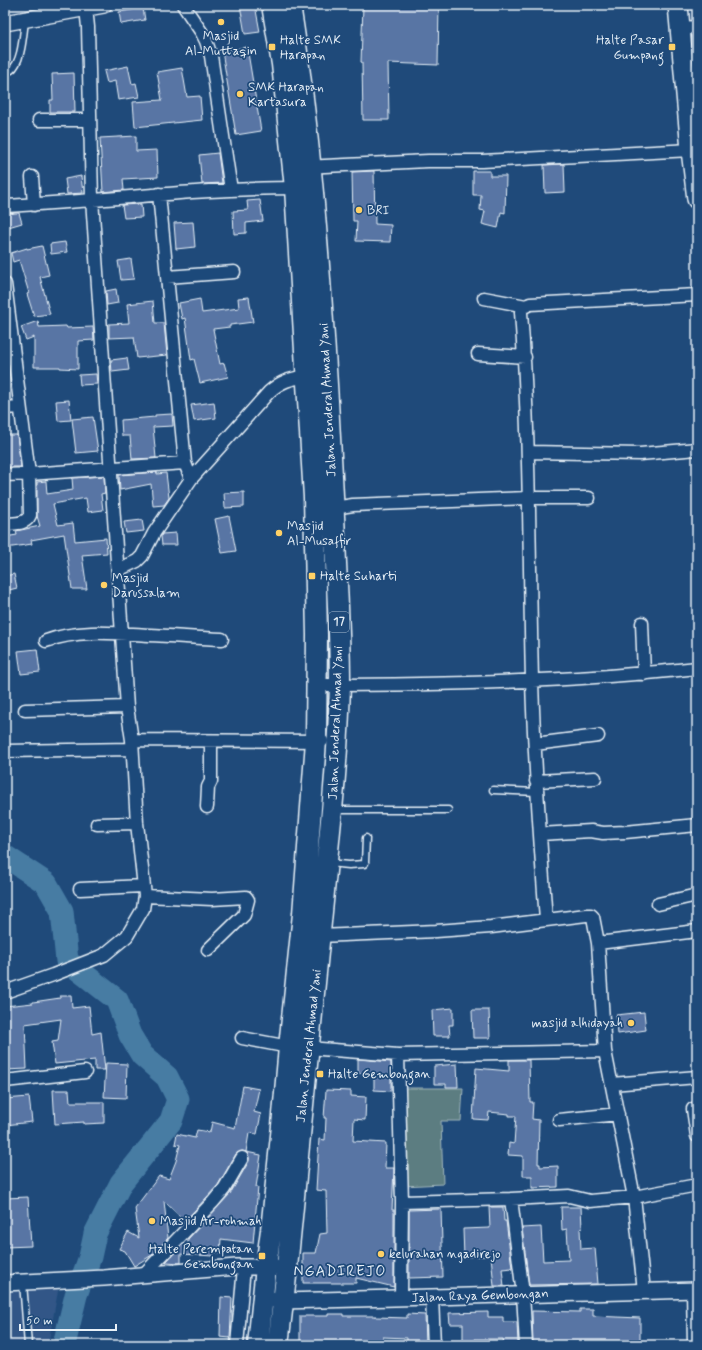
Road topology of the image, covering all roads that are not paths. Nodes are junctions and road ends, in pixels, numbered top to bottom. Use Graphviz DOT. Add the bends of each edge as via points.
graph roads {
  1 [pos="104,5"];
  2 [pos="183,5"];
  3 [pos="272,5"];
  4 [pos="290,5"];
  5 [pos="678,5"];
  6 [pos="86,8"];
  7 [pos="25,19"];
  8 [pos="5,23"];
  9 [pos="689,28"];
  10 [pos="10,70"];
  11 [pos="39,120"];
  12 [pos="90,120"];
  13 [pos="691,150"];
  14 [pos="303,167"];
  15 [pos="32,177"];
  16 [pos="304,188"];
  17 [pos="231,190"];
  18 [pos="159,194"];
  19 [pos="92,199"];
  20 [pos="697,199"];
  21 [pos="34,205"];
  22 [pos="5,206"];
  23 [pos="234,272"];
  24 [pos="167,277"];
  25 [pos="5,284"];
  26 [pos="697,295"];
  27 [pos="484,298"];
  28 [pos="526,306"];
  29 [pos="478,354"];
  30 [pos="525,358"];
  31 [pos="306,376"];
  32 [pos="20,407"];
  33 [pos="5,408"];
  34 [pos="697,449"];
  35 [pos="529,452"];
  36 [pos="185,463"];
  37 [pos="110,469"];
  38 [pos="29,474"];
  39 [pos="5,475"];
  40 [pos="191,479"];
  41 [pos="528,498"];
  42 [pos="589,498"];
  43 [pos="334,508"];
  44 [pos="5,524"];
  45 [pos="118,570"];
  46 [pos="642,623"];
  47 [pos="123,633"];
  48 [pos="222,639"];
  49 [pos="46,642"];
  50 [pos="697,668"];
  51 [pos="644,674"];
  52 [pos="532,681"];
  53 [pos="316,685"];
  54 [pos="340,685"];
  55 [pos="127,707"];
  56 [pos="25,710"];
  57 [pos="598,736"];
  58 [pos="211,741"];
  59 [pos="316,741"];
  60 [pos="338,741"];
  61 [pos="535,744"];
  62 [pos="132,745"];
  63 [pos="5,751"];
  64 [pos="595,778"];
  65 [pos="536,786"];
  66 [pos="493,790"];
  67 [pos="207,807"];
  68 [pos="332,810"];
  69 [pos="448,810"];
  70 [pos="137,823"];
  71 [pos="97,824"];
  72 [pos="697,825"];
  73 [pos="540,834"];
  74 [pos="366,838"];
  75 [pos="327,863"];
  76 [pos="80,889"];
  77 [pos="144,891"];
  78 [pos="697,895"];
  79 [pos="658,904"];
  80 [pos="546,920"];
  81 [pos="697,931"];
  82 [pos="320,936"];
  83 [pos="598,943"];
  84 [pos="208,950"];
  85 [pos="5,992"];
  86 [pos="242,1038"];
  87 [pos="298,1048"];
  88 [pos="605,1051"];
  89 [pos="398,1054"];
  90 [pos="85,1072"];
  91 [pos="697,1078"];
  92 [pos="5,1081"];
  93 [pos="612,1084"];
  94 [pos="693,1109"];
  95 [pos="618,1114"];
  96 [pos="559,1120"];
  97 [pos="697,1136"];
  98 [pos="242,1158"];
  99 [pos="697,1185"];
  100 [pos="634,1197"];
  101 [pos="511,1199"];
  102 [pos="402,1202"];
  103 [pos="244,1267"];
  104 [pos="266,1267"];
  105 [pos="287,1268"];
  106 [pos="144,1274"];
  107 [pos="5,1283"];
  108 [pos="23,1283"];
  109 [pos="695,1290"];
  110 [pos="644,1291"];
  111 [pos="523,1294"];
  112 [pos="432,1297"];
  113 [pos="263,1298"];
  114 [pos="401,1298"];
  115 [pos="283,1301"];
  116 [pos="28,1345"];
  117 [pos="237,1345"];
  118 [pos="258,1345"];
  119 [pos="278,1345"];
  120 [pos="434,1345"];
  121 [pos="526,1345"];
  122 [pos="694,1345"];
  1 -- 6 [label="street"];
  2 -- 17 [label="street" via="202,33 210,56"];
  3 -- 14 [label="highway, Jalan Jenderal Ahmad Yani / 17"];
  4 -- 14 [label="highway, Jalan Jenderal Ahmad Yani / 17" via="298,52"];
  5 -- 9 [label="main road"];
  6 -- 7 [label="street"];
  6 -- 12 [label="street"];
  7 -- 8 [label="street"];
  7 -- 10 [label="lane" via="18,61"];
  9 -- 13 [label="main road"];
  11 -- 12 [label="street"];
  12 -- 19 [label="street"];
  13 -- 14 [label="street" via="490,161"];
  13 -- 20 [label="main road"];
  14 -- 16 [label="highway, Jalan Jenderal Ahmad Yani / 17"];
  15 -- 21 [label="street"];
  16 -- 17 [label="street"];
  16 -- 31 [label="highway, Jalan Jenderal Ahmad Yani / 17"];
  16 -- 43 [label="highway, Jalan Jenderal Ahmad Yani / 17" via="322,299"];
  17 -- 18 [label="street"];
  18 -- 19 [label="street"];
  18 -- 24 [label="street"];
  19 -- 21 [label="street"];
  19 -- 37 [label="street"];
  21 -- 22 [label="street"];
  23 -- 24 [label="street"];
  24 -- 36 [label="street"];
  25 -- 32 [label="street"];
  26 -- 28 [label="street" via="551,302"];
  27 -- 28 [label="street"];
  28 -- 30 [label="street" via="521,312"];
  29 -- 30 [label="street"];
  30 -- 35 [label="street"];
  31 -- 40 [label="street" via="287,380 276,386"];
  31 -- 53 [label="highway, Jalan Jenderal Ahmad Yani / 17" via="316,536"];
  32 -- 33 [label="street"];
  32 -- 38 [label="street"];
  34 -- 35 [label="street" via="640,454"];
  35 -- 41 [label="street"];
  36 -- 37 [label="street"];
  36 -- 40 [label="street"];
  37 -- 38 [label="street"];
  37 -- 45 [label="street"];
  38 -- 39 [label="street"];
  38 -- 44 [label="street" via="29,518 22,522"];
  40 -- 45 [label="street" via="154,533 142,556"];
  41 -- 42 [label="street"];
  41 -- 43 [label="street"];
  41 -- 52 [label="street"];
  43 -- 54 [label="highway, Jalan Jenderal Ahmad Yani / 17"];
  45 -- 47 [label="street"];
  46 -- 51 [label="street"];
  47 -- 48 [label="street"];
  47 -- 49 [label="street" via="67,634"];
  47 -- 55 [label="street"];
  50 -- 51 [label="street"];
  51 -- 52 [label="street"];
  52 -- 54 [label="street"];
  52 -- 61 [label="street"];
  53 -- 54 [label="street"];
  53 -- 59 [label="highway, Jalan Jenderal Ahmad Yani / 17"];
  54 -- 60 [label="highway, Jalan Jenderal Ahmad Yani / 17"];
  55 -- 56 [label="street"];
  55 -- 62 [label="street"];
  57 -- 61 [label="street"];
  58 -- 59 [label="street"];
  58 -- 62 [label="street"];
  58 -- 67 [label="street" via="211,781 208,787"];
  59 -- 60 [label="street"];
  59 -- 87 [label="highway, Jalan Jenderal Ahmad Yani / 17" via="303,914"];
  60 -- 68 [label="highway, Jalan Jenderal Ahmad Yani / 17"];
  61 -- 65 [label="street"];
  62 -- 63 [label="street"];
  62 -- 70 [label="street"];
  64 -- 65 [label="street"];
  65 -- 66 [label="lane"];
  65 -- 73 [label="street"];
  68 -- 69 [label="lane"];
  68 -- 75 [label="highway, Jalan Jenderal Ahmad Yani / 17"];
  70 -- 71 [label="street"];
  70 -- 77 [label="street"];
  72 -- 73 [label="street" via="625,832"];
  73 -- 80 [label="street"];
  74 -- 75 [label="lane" via="364,864"];
  75 -- 82 [label="highway, Jalan Jenderal Ahmad Yani / 17"];
  76 -- 77 [label="street"];
  77 -- 84 [label="street" via="212,899 246,897 248,900 244,915"];
  77 -- 85 [label="street" via="143,909 127,936 104,955"];
  78 -- 79 [label="street"];
  80 -- 82 [label="street" via="459,930"];
  80 -- 83 [label="street" via="591,915 595,921"];
  81 -- 83 [label="street"];
  82 -- 87 [label="highway, Jalan Jenderal Ahmad Yani / 17"];
  83 -- 88 [label="street"];
  86 -- 87 [label="street"];
  87 -- 89 [label="street"];
  87 -- 104 [label="highway, Jalan Jenderal Ahmad Yani / 17" via="282,1126"];
  87 -- 105 [label="highway, Jalan Jenderal Ahmad Yani / 17"];
  88 -- 89 [label="street"];
  88 -- 93 [label="street"];
  89 -- 102 [label="street"];
  90 -- 92 [label="street"];
  91 -- 93 [label="street"];
  93 -- 95 [label="street"];
  94 -- 97 [label="street"];
  95 -- 96 [label="street"];
  95 -- 100 [label="street"];
  98 -- 106 [label="street" via="214,1202"];
  99 -- 100 [label="street"];
  100 -- 101 [label="street" via="590,1201 569,1196"];
  100 -- 110 [label="street"];
  101 -- 102 [label="street"];
  101 -- 111 [label="street"];
  102 -- 114 [label="street"];
  103 -- 104 [label="street"];
  103 -- 106 [label="street"];
  103 -- 117 [label="street"];
  104 -- 105 [label="street"];
  104 -- 113 [label="highway, Jalan Jenderal Ahmad Yani / 17"];
  105 -- 115 [label="highway, Jalan Jenderal Ahmad Yani / 17"];
  106 -- 108 [label="street"];
  107 -- 108 [label="street"];
  108 -- 116 [label="lane"];
  109 -- 110 [label="street, Jalan Raya Gembongan"];
  109 -- 122 [label="street"];
  110 -- 111 [label="street, Jalan Raya Gembongan"];
  111 -- 112 [label="street, Jalan Raya Gembongan"];
  111 -- 121 [label="street"];
  112 -- 114 [label="street, Jalan Raya Gembongan"];
  112 -- 120 [label="street"];
  113 -- 115 [label="street, Jalan Raya Gembongan"];
  113 -- 118 [label="highway, Jalan Jenderal Ahmad Yani / 17"];
  114 -- 115 [label="street, Jalan Raya Gembongan"];
  115 -- 119 [label="highway, Jalan Jenderal Ahmad Yani / 17"];
}
